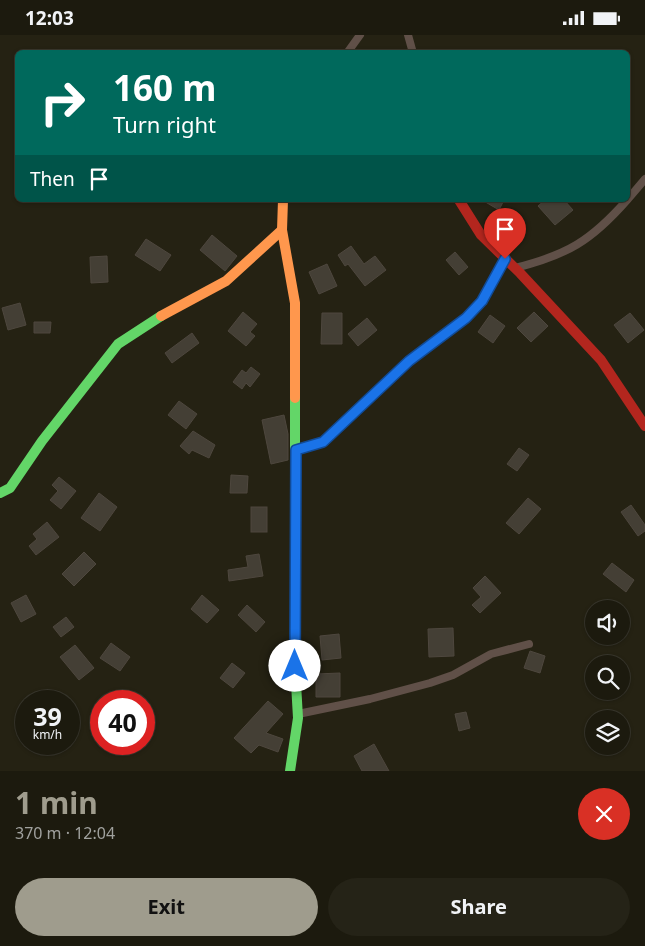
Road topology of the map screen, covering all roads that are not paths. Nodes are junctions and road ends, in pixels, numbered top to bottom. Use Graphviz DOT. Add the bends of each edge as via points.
graph roads {
  1 [pos="360,35"];
  2 [pos="408,35"];
  3 [pos="350,50"];
  4 [pos="412,50"];
  5 [pos="645,179"];
  6 [pos="630,196"];
  7 [pos="283,202"];
  8 [pos="459,202"];
  9 [pos="625,202"];
  10 [pos="282,231"];
  11 [pos="505,259"];
  12 [pos="515,268"];
  13 [pos="645,426"];
  14 [pos="296,450"];
  15 [pos="0,493"];
  16 [pos="529,644"];
  17 [pos="298,714"];
  18 [pos="290,771"];
  1 -- 3 [label="street"];
  2 -- 4 [label="street"];
  5 -- 6 [label="street"];
  7 -- 10 [label="street"];
  8 -- 11 [label="street" via="481,235"];
  9 -- 12 [label="street" via="582,243 546,260"];
  10 -- 14 [label="street" via="295,303"];
  10 -- 15 [label="street" via="226,281 176,306 118,344 42,441 10,488"];
  11 -- 12 [label="street"];
  11 -- 14 [label="street" via="482,301 466,318 409,361 323,442"];
  12 -- 13 [label="street" via="601,360"];
  14 -- 17 [label="street" via="295,666"];
  16 -- 17 [label="street" via="491,654 460,672 430,683"];
  17 -- 18 [label="street"];
}
